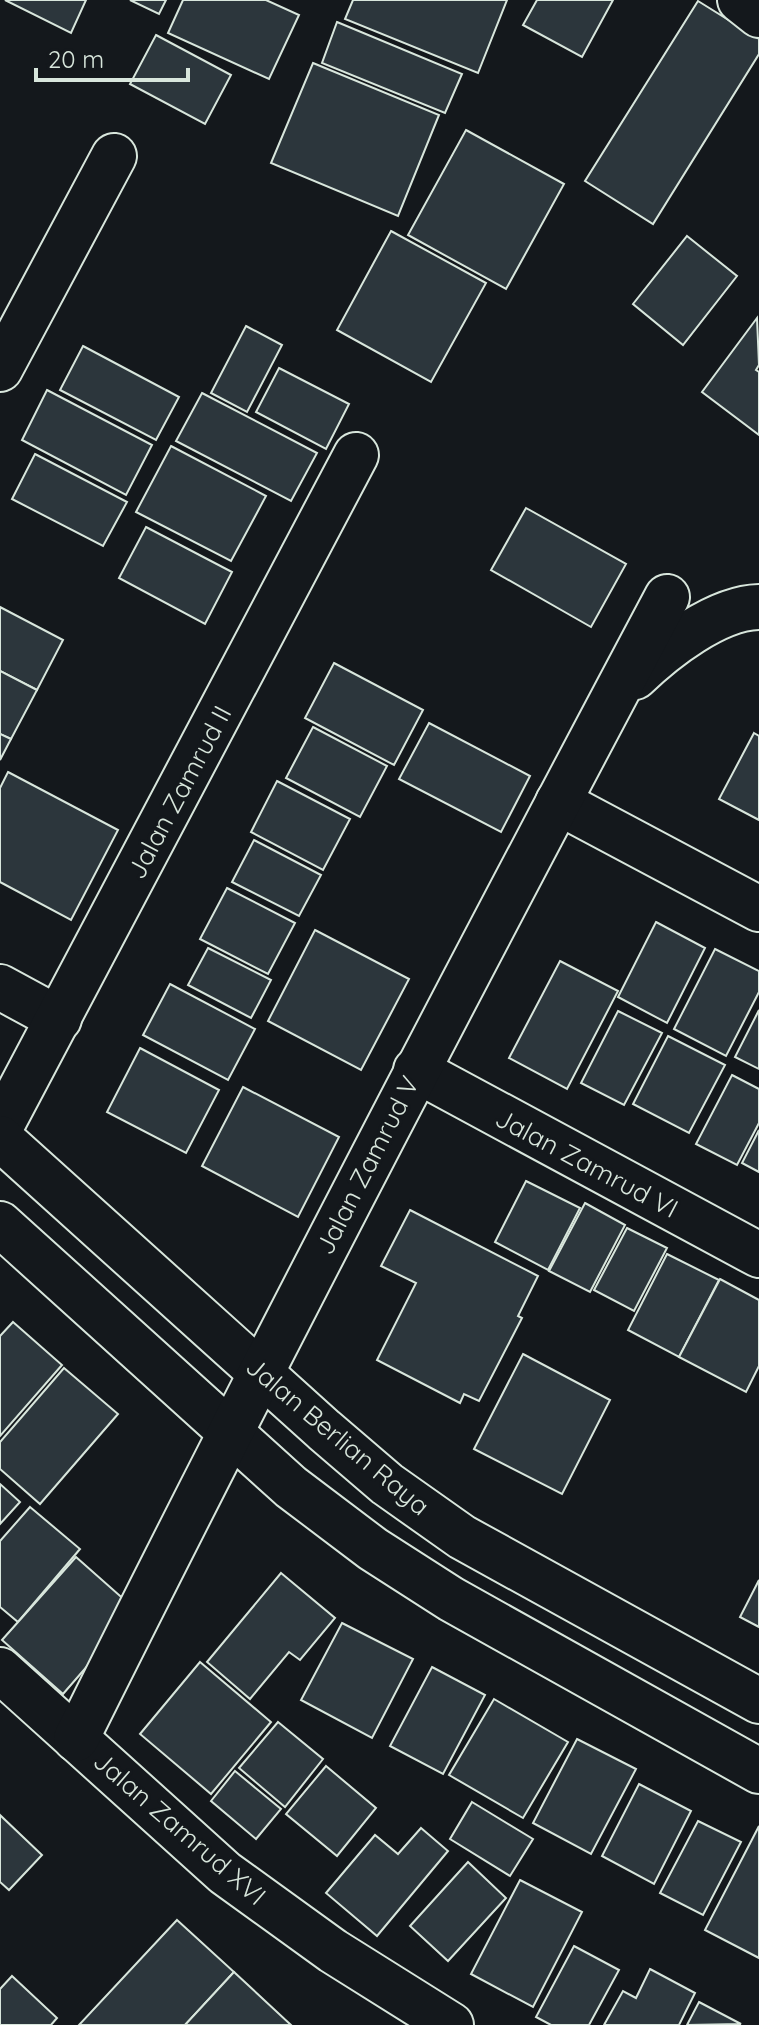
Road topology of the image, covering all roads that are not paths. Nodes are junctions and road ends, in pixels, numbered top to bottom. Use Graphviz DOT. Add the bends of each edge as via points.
graph roads {
  1 [pos="740,0"];
  2 [pos="759,15"];
  3 [pos="114,156"];
  4 [pos="0,369"];
  5 [pos="356,455"];
  6 [pos="667,597"];
  7 [pos="759,607"];
  8 [pos="613,699"];
  9 [pos="558,802"];
  10 [pos="759,909"];
  11 [pos="0,987"];
  12 [pos="59,1019"];
  13 [pos="416,1070"];
  14 [pos="0,1128"];
  15 [pos="0,1138"];
  16 [pos="0,1224"];
  17 [pos="759,1255"];
  18 [pos="260,1372"];
  19 [pos="229,1432"];
  20 [pos="0,1670"];
  21 [pos="759,1701"];
  22 [pos="76,1739"];
  23 [pos="759,1771"];
  24 [pos="451,2025"];
  1 -- 2 [label="street"];
  3 -- 4 [label="street"];
  5 -- 12 [label="street, Jalan Zamrud II"];
  6 -- 8 [label="street, Jalan Zamrud V"];
  7 -- 8 [label="street" via="721,617 686,635"];
  8 -- 9 [label="street, Jalan Zamrud V"];
  9 -- 10 [label="street"];
  9 -- 13 [label="street, Jalan Zamrud V"];
  11 -- 12 [label="street"];
  12 -- 14 [label="street, Jalan Zamrud II"];
  13 -- 17 [label="street, Jalan Zamrud VI"];
  13 -- 18 [label="street, Jalan Zamrud V"];
  15 -- 18 [label="street, Jalan Berlian Raya"];
  16 -- 19 [label="street"];
  18 -- 19 [label="street, Jalan Zamrud V"];
  18 -- 21 [label="street, Jalan Berlian Raya" via="387,1484 462,1537"];
  19 -- 22 [label="street, Jalan Zamrud V"];
  19 -- 23 [label="street" via="361,1540 451,1599"];
  20 -- 22 [label="street, Jalan Zamrud XVI"];
  22 -- 24 [label="street, Jalan Zamrud XVI" via="225,1873 333,1951"];
}
